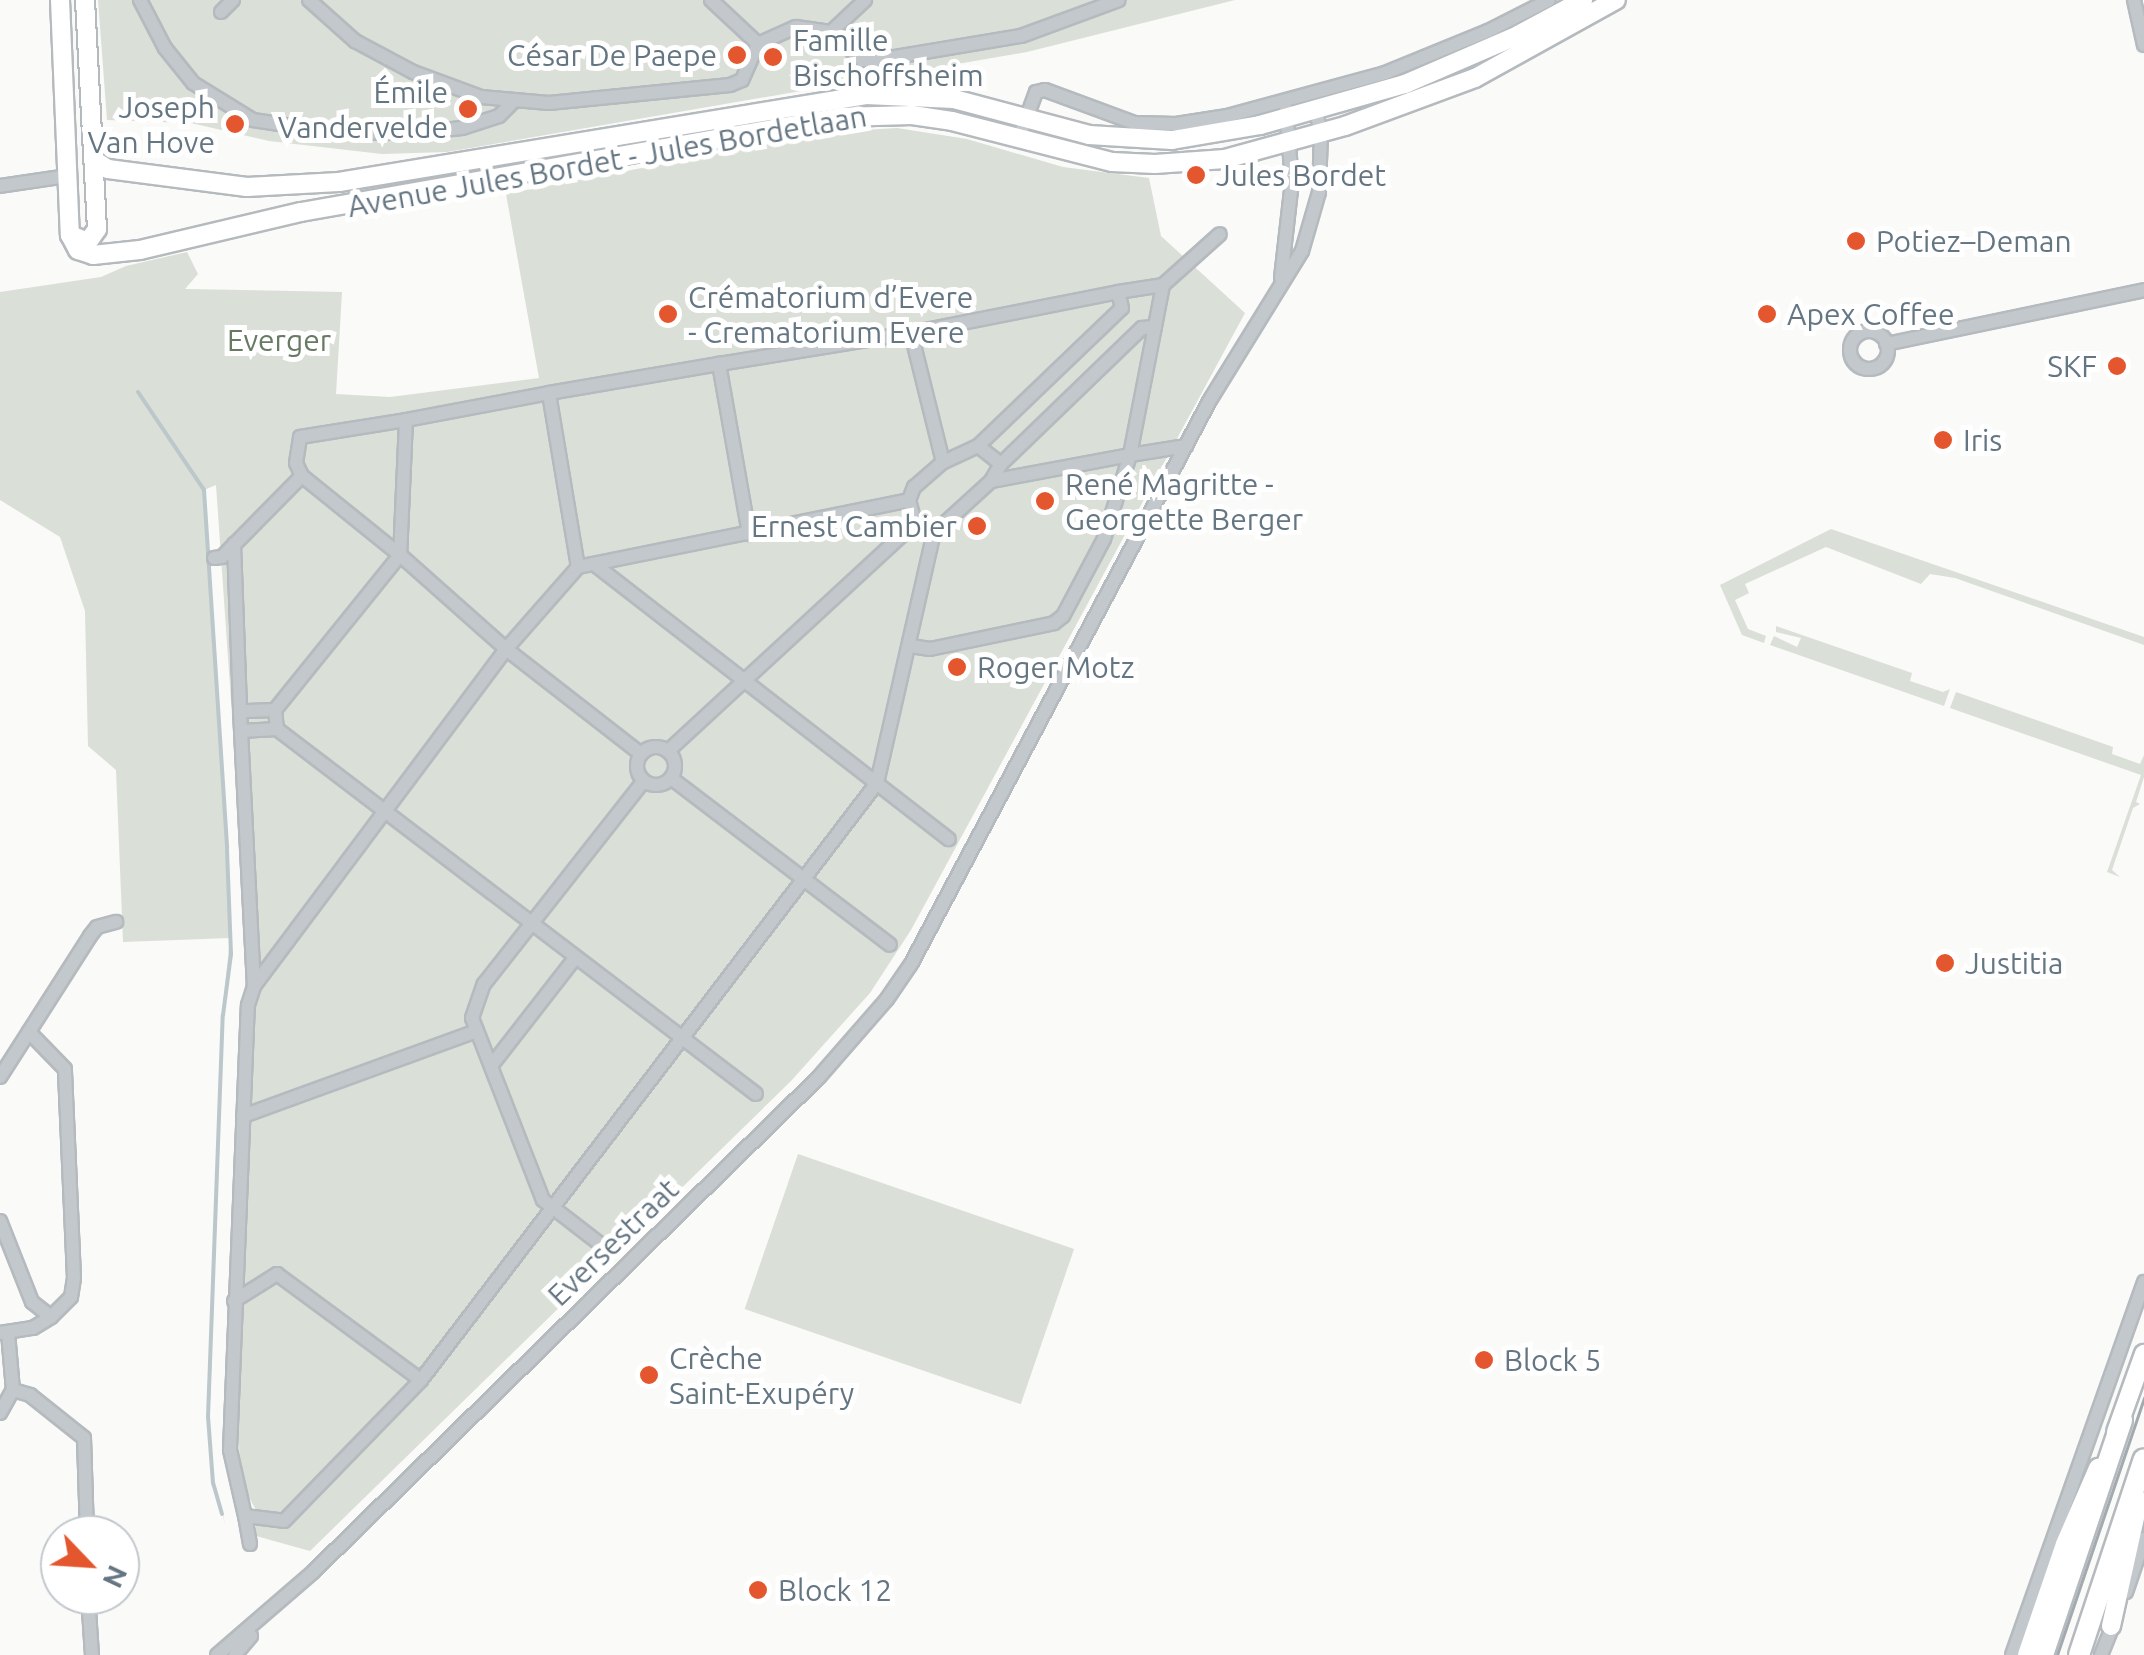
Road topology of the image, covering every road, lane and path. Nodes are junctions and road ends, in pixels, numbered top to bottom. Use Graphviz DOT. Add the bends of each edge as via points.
graph roads {
  1 [pos="60,0"];
  2 [pos="85,0"];
  3 [pos="140,0"];
  4 [pos="233,0"];
  5 [pos="309,0"];
  6 [pos="711,0"];
  7 [pos="865,0"];
  8 [pos="1118,0"];
  9 [pos="1549,0"];
  10 [pos="1583,0"];
  11 [pos="1616,0"];
  12 [pos="2134,0"];
  13 [pos="221,12"];
  14 [pos="831,32"];
  15 [pos="758,44"];
  16 [pos="2144,45"];
  17 [pos="513,102"];
  18 [pos="89,108"];
  19 [pos="1286,110"];
  20 [pos="66,111"];
  21 [pos="1316,111"];
  22 [pos="1026,118"];
  23 [pos="1321,134"];
  24 [pos="1019,138"];
  25 [pos="1291,142"];
  26 [pos="94,162"];
  27 [pos="67,176"];
  28 [pos="0,186"];
  29 [pos="1220,234"];
  30 [pos="70,235"];
  31 [pos="1162,285"];
  32 [pos="1278,289"];
  33 [pos="2144,290"];
  34 [pos="1118,292"];
  35 [pos="1122,308"];
  36 [pos="1148,327"];
  37 [pos="911,333"];
  38 [pos="1886,344"];
  39 [pos="720,364"];
  40 [pos="548,392"];
  41 [pos="406,420"];
  42 [pos="978,446"];
  43 [pos="1186,446"];
  44 [pos="1130,455"];
  45 [pos="943,462"];
  46 [pos="1000,464"];
  47 [pos="302,476"];
  48 [pos="991,481"];
  49 [pos="909,500"];
  50 [pos="915,523"];
  51 [pos="934,533"];
  52 [pos="749,534"];
  53 [pos="234,544"];
  54 [pos="400,555"];
  55 [pos="214,558"];
  56 [pos="594,564"];
  57 [pos="578,567"];
  58 [pos="910,646"];
  59 [pos="506,649"];
  60 [pos="746,682"];
  61 [pos="275,710"];
  62 [pos="240,711"];
  63 [pos="277,730"];
  64 [pos="241,731"];
  65 [pos="668,751"];
  66 [pos="641,754"];
  67 [pos="671,778"];
  68 [pos="644,780"];
  69 [pos="876,783"];
  70 [pos="384,810"];
  71 [pos="949,839"];
  72 [pos="804,879"];
  73 [pos="116,922"];
  74 [pos="532,926"];
  75 [pos="890,945"];
  76 [pos="575,958"];
  77 [pos="254,986"];
  78 [pos="477,1031"];
  79 [pos="29,1032"];
  80 [pos="684,1040"];
  81 [pos="491,1066"];
  82 [pos="0,1076"];
  83 [pos="756,1094"];
  84 [pos="243,1116"];
  85 [pos="552,1209"];
  86 [pos="0,1221"];
  87 [pos="604,1247"];
  88 [pos="2144,1282"];
  89 [pos="234,1301"];
  90 [pos="51,1318"];
  91 [pos="4,1333"];
  92 [pos="2144,1354"];
  93 [pos="421,1380"];
  94 [pos="12,1390"];
  95 [pos="0,1413"];
  96 [pos="2122,1420"];
  97 [pos="2144,1459"];
  98 [pos="2144,1487"];
  99 [pos="87,1515"];
  100 [pos="246,1516"];
  101 [pos="2144,1539"];
  102 [pos="250,1544"];
  103 [pos="268,1614"];
  104 [pos="89,1615"];
  105 [pos="2111,1626"];
  106 [pos="92,1655"];
  107 [pos="217,1655"];
  108 [pos="235,1655"];
  109 [pos="2012,1655"];
  110 [pos="2027,1655"];
  111 [pos="2043,1655"];
  112 [pos="2079,1655"];
  113 [pos="2101,1655"];
  1 -- 20 [label="main road"];
  2 -- 18 [label="main road"];
  3 -- 17 [label="street" via="172,58 208,96 254,120 332,132 416,133 462,128 499,116"];
  4 -- 13 [label="street"];
  5 -- 17 [label="street" via="384,58 447,86"];
  6 -- 15 [label="street"];
  7 -- 14 [label="street"];
  8 -- 14 [label="street" via="1011,38 862,60"];
  9 -- 19 [label="street, Avenue Jules Bordet - Jules Bordetlaan" via="1488,32"];
  10 -- 21 [label="main road, Avenue Jules Bordet - Jules Bordetlaan" via="1434,73"];
  11 -- 23 [label="main road, Avenue Jules Bordet - Jules Bordetlaan" via="1475,78"];
  12 -- 16 [label="street"];
  14 -- 15 [label="street" via="796,27"];
  15 -- 17 [label="street" via="742,80 700,90"];
  18 -- 20 [label="main road"];
  18 -- 26 [label="main road"];
  19 -- 21 [label="main road, Avenue Jules Bordet - Jules Bordetlaan"];
  19 -- 22 [label="main road, Avenue Jules Bordet - Jules Bordetlaan" via="1197,136 1147,140 1089,135"];
  19 -- 22 [label="street, Avenue Jules Bordet - Jules Bordetlaan" via="1134,123 1045,90 1036,92"];
  19 -- 25 [label="street"];
  20 -- 27 [label="main road"];
  21 -- 23 [label="street, Eversestraat"];
  22 -- 24 [label="street"];
  22 -- 26 [label="main road, Avenue Jules Bordet - Jules Bordetlaan" via="954,99 866,95 412,172 286,186 202,182"];
  23 -- 25 [label="main road, Avenue Jules Bordet - Jules Bordetlaan"];
  23 -- 32 [label="street, Eversestraat" via="1310,230"];
  24 -- 25 [label="main road, Avenue Jules Bordet - Jules Bordetlaan" via="1078,155 1156,164 1225,158"];
  24 -- 30 [label="main road, Avenue Jules Bordet - Jules Bordetlaan" via="912,116 841,117 301,212 104,254 83,253"];
  25 -- 32 [label="street" via="1291,209"];
  26 -- 30 [label="main road" via="96,237 84,242"];
  27 -- 28 [label="street"];
  27 -- 30 [label="main road"];
  29 -- 31 [label="street"];
  31 -- 34 [label="street"];
  31 -- 36 [label="street"];
  32 -- 43 [label="street, Eversestraat"];
  33 -- 38 [label="street"];
  34 -- 35 [label="street"];
  34 -- 37 [label="street"];
  35 -- 36 [label="street"];
  35 -- 42 [label="street"];
  36 -- 44 [label="street"];
  36 -- 46 [label="street"];
  37 -- 39 [label="street"];
  37 -- 45 [label="street"];
  39 -- 40 [label="street"];
  39 -- 52 [label="street"];
  40 -- 41 [label="street"];
  40 -- 57 [label="street"];
  41 -- 47 [label="street" via="300,437 296,463"];
  41 -- 54 [label="street"];
  42 -- 45 [label="street"];
  42 -- 46 [label="street"];
  43 -- 44 [label="street"];
  43 -- 103 [label="street, Eversestraat" via="899,982 828,1068"];
  44 -- 48 [label="street"];
  44 -- 58 [label="street" via="1104,539 1064,616 930,648"];
  45 -- 49 [label="street"];
  46 -- 48 [label="street"];
  47 -- 53 [label="street"];
  47 -- 54 [label="street"];
  48 -- 51 [label="street"];
  49 -- 50 [label="street"];
  49 -- 52 [label="street"];
  50 -- 51 [label="street"];
  50 -- 60 [label="street"];
  51 -- 58 [label="street"];
  52 -- 56 [label="street"];
  53 -- 55 [label="street"];
  53 -- 62 [label="street"];
  54 -- 59 [label="street"];
  54 -- 61 [label="street"];
  56 -- 57 [label="street"];
  56 -- 60 [label="street"];
  57 -- 59 [label="street"];
  58 -- 69 [label="street"];
  59 -- 66 [label="street"];
  59 -- 70 [label="street"];
  60 -- 65 [label="street"];
  60 -- 69 [label="street"];
  61 -- 62 [label="street"];
  61 -- 63 [label="street"];
  62 -- 64 [label="street"];
  63 -- 64 [label="street"];
  63 -- 70 [label="street"];
  64 -- 77 [label="street"];
  65 -- 66 [label="street"];
  65 -- 67 [label="street" via="676,767"];
  66 -- 68 [label="street" via="637,765"];
  67 -- 68 [label="street" via="655,785"];
  67 -- 72 [label="street"];
  68 -- 74 [label="street"];
  69 -- 71 [label="street"];
  69 -- 72 [label="street"];
  70 -- 74 [label="street"];
  70 -- 77 [label="street"];
  72 -- 75 [label="street"];
  72 -- 80 [label="street"];
  73 -- 79 [label="street" via="97,927"];
  74 -- 76 [label="street"];
  74 -- 78 [label="street" via="484,984 472,1018"];
  76 -- 80 [label="street"];
  76 -- 81 [label="street"];
  77 -- 84 [label="street"];
  78 -- 81 [label="street"];
  78 -- 84 [label="street"];
  79 -- 82 [label="street"];
  79 -- 90 [label="street" via="64,1068 74,1278 71,1296"];
  80 -- 83 [label="street"];
  80 -- 85 [label="street"];
  81 -- 85 [label="street"];
  84 -- 89 [label="street"];
  85 -- 87 [label="street"];
  85 -- 93 [label="street"];
  86 -- 90 [label="street" via="32,1302"];
  88 -- 109 [label="street"];
  89 -- 93 [label="street" via="277,1274"];
  89 -- 100 [label="street" via="230,1450"];
  90 -- 91 [label="street"];
  91 -- 94 [label="street"];
  92 -- 96 [label="main road"];
  93 -- 100 [label="street" via="284,1521"];
  94 -- 95 [label="street"];
  94 -- 99 [label="street" via="84,1438"];
  96 -- 110 [label="main road" via="2065,1544"];
  96 -- 111 [label="highway"];
  97 -- 112 [label="highway"];
  98 -- 105 [label="main road"];
  100 -- 102 [label="street"];
  101 -- 105 [label="street"];
  103 -- 107 [label="street, Eversestraat"];
  103 -- 108 [label="street, Eversestraat"];
  104 -- 106 [label="street"];
  105 -- 113 [label="street"];
}
